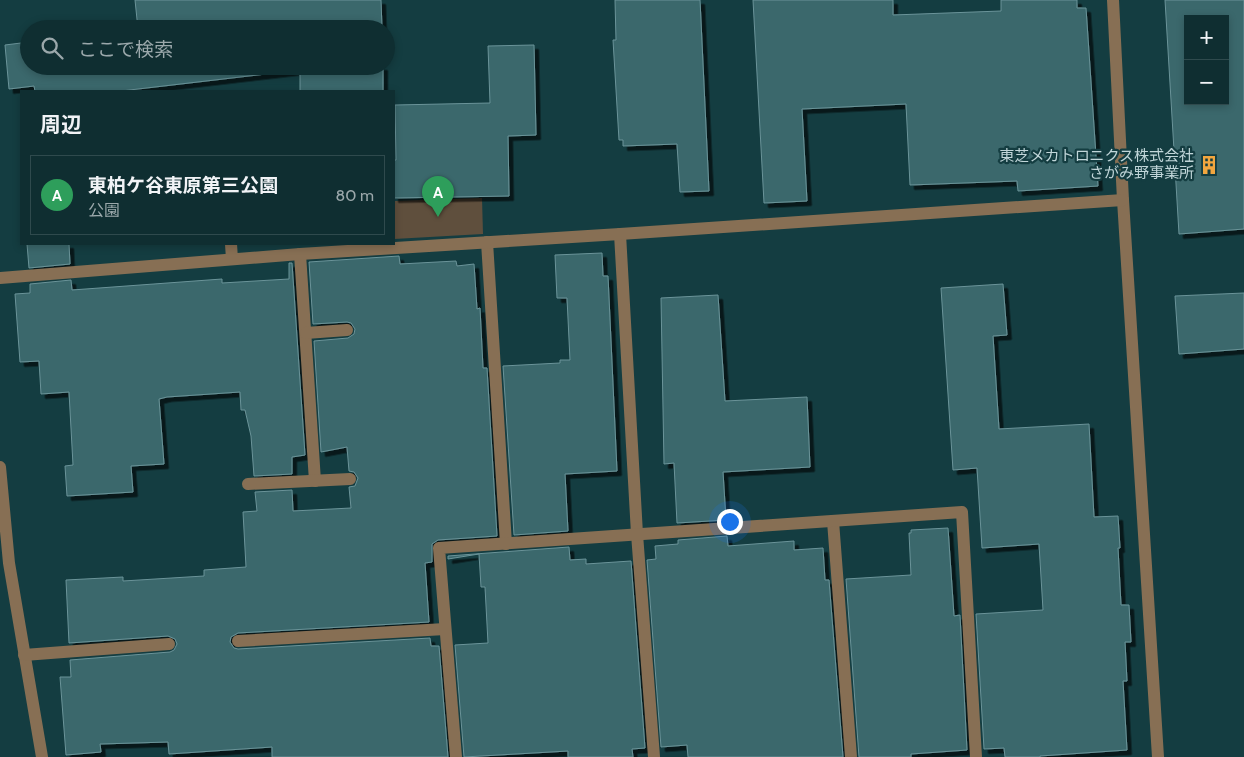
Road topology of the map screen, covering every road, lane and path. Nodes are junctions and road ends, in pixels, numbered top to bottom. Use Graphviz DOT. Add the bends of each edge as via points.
graph roads {
  1 [pos="1113,0"];
  2 [pos="1123,200"];
  3 [pos="620,234"];
  4 [pos="488,242"];
  5 [pos="231,245"];
  6 [pos="300,254"];
  7 [pos="232,260"];
  8 [pos="0,278"];
  9 [pos="347,330"];
  10 [pos="306,333"];
  11 [pos="0,468"];
  12 [pos="350,479"];
  13 [pos="315,481"];
  14 [pos="248,484"];
  15 [pos="833,521"];
  16 [pos="638,534"];
  17 [pos="506,544"];
  18 [pos="444,629"];
  19 [pos="238,641"];
  20 [pos="169,644"];
  21 [pos="24,654"];
  22 [pos="42,757"];
  23 [pos="456,757"];
  24 [pos="654,757"];
  25 [pos="851,757"];
  26 [pos="976,757"];
  27 [pos="1158,757"];
  1 -- 2 [label="street"];
  2 -- 3 [label="street"];
  2 -- 27 [label="street"];
  3 -- 4 [label="street"];
  3 -- 16 [label="street"];
  4 -- 6 [label="street"];
  4 -- 17 [label="street"];
  5 -- 7 [label="street"];
  6 -- 7 [label="street"];
  6 -- 10 [label="street"];
  7 -- 8 [label="street"];
  9 -- 10 [label="street"];
  10 -- 13 [label="street"];
  11 -- 21 [label="street" via="9,563"];
  12 -- 13 [label="street"];
  13 -- 14 [label="street"];
  15 -- 16 [label="street"];
  15 -- 25 [label="street"];
  15 -- 26 [label="street" via="962,512"];
  16 -- 17 [label="street"];
  16 -- 24 [label="street"];
  17 -- 18 [label="street" via="439,548"];
  18 -- 19 [label="street"];
  18 -- 23 [label="street"];
  20 -- 21 [label="street"];
  21 -- 22 [label="street"];
}
